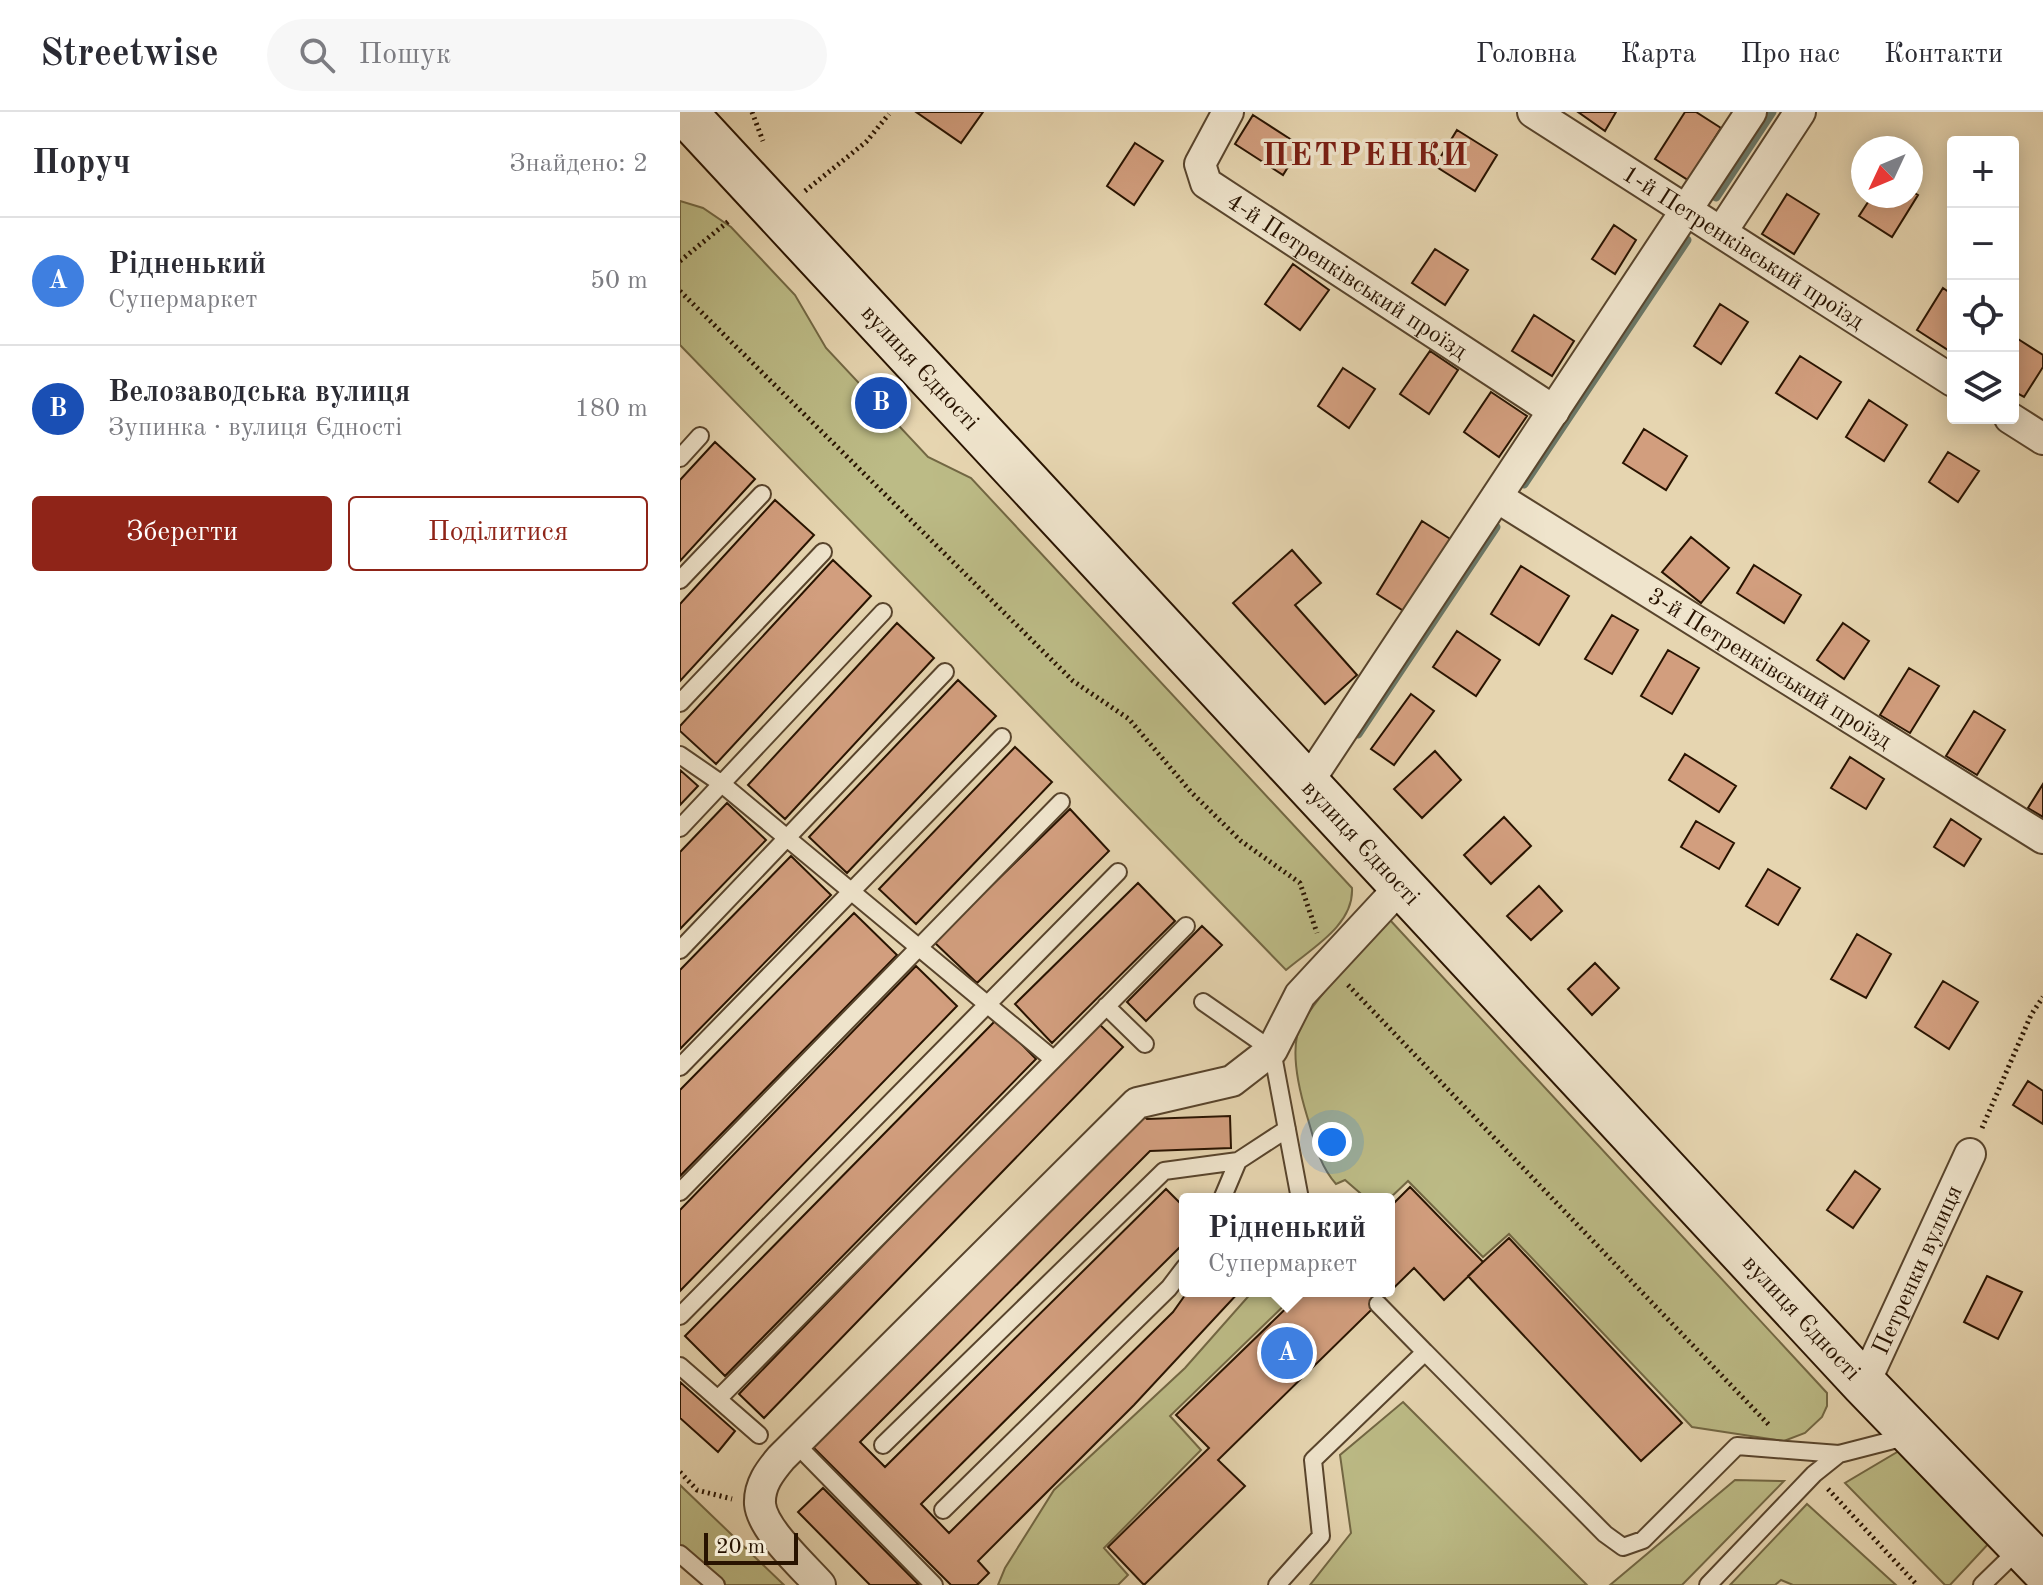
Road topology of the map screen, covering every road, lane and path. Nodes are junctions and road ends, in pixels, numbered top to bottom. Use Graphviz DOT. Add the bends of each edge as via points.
graph roads {
  1 [pos="684,112"];
  2 [pos="1228,112"];
  3 [pos="1533,112"];
  4 [pos="1751,112"];
  5 [pos="1800,112"];
  6 [pos="889,114"];
  7 [pos="804,192"];
  8 [pos="1687,209"];
  9 [pos="730,220"];
  10 [pos="1722,231"];
  11 [pos="680,261"];
  12 [pos="680,291"];
  13 [pos="1947,377"];
  14 [pos="1554,411"];
  15 [pos="2019,424"];
  16 [pos="700,436"];
  17 [pos="2043,439"];
  18 [pos="680,458"];
  19 [pos="762,494"];
  20 [pos="1497,497"];
  21 [pos="823,552"];
  22 [pos="680,580"];
  23 [pos="883,612"];
  24 [pos="945,672"];
  25 [pos="680,703"];
  26 [pos="1002,737"];
  27 [pos="680,755"];
  28 [pos="1308,782"];
  29 [pos="722,784"];
  30 [pos="1061,802"];
  31 [pos="680,828"];
  32 [pos="2043,838"];
  33 [pos="788,840"];
  34 [pos="1118,872"];
  35 [pos="1403,884"];
  36 [pos="852,892"];
  37 [pos="1186,926"];
  38 [pos="918,948"];
  39 [pos="680,950"];
  40 [pos="1327,964"];
  41 [pos="2043,997"];
  42 [pos="1203,1002"];
  43 [pos="988,1004"];
  44 [pos="1106,1006"];
  45 [pos="1145,1044"];
  46 [pos="1272,1050"];
  47 [pos="1053,1059"];
  48 [pos="680,1067"];
  49 [pos="1995,1099"];
  50 [pos="1287,1129"];
  51 [pos="1970,1154"];
  52 [pos="1238,1161"];
  53 [pos="680,1192"];
  54 [pos="1225,1193"];
  55 [pos="1299,1193"];
  56 [pos="1179,1275"];
  57 [pos="1378,1304"];
  58 [pos="680,1316"];
  59 [pos="1425,1352"];
  60 [pos="680,1366"];
  61 [pos="1864,1384"];
  62 [pos="718,1399"];
  63 [pos="759,1435"];
  64 [pos="1914,1435"];
  65 [pos="795,1443"];
  66 [pos="883,1445"];
  67 [pos="1791,1448"];
  68 [pos="1839,1454"];
  69 [pos="680,1472"];
  70 [pos="1814,1474"];
  71 [pos="760,1506"];
  72 [pos="943,1510"];
  73 [pos="680,1554"];
  74 [pos="2032,1558"];
  75 [pos="716,1585"];
  76 [pos="820,1585"];
  77 [pos="934,1585"];
  78 [pos="1277,1585"];
  79 [pos="1708,1585"];
  80 [pos="1917,1585"];
  81 [pos="1982,1585"];
  1 -- 28 [label="street, вулиця Єдності"];
  2 -- 14 [label="street, 4-й Петренківський проїзд" via="1200,164 1206,183"];
  3 -- 8 [label="street, 1-й Петренківський проїзд"];
  4 -- 8 [label="street"];
  5 -- 10 [label="street"];
  6 -- 7 [label="path" via="866,142"];
  8 -- 10 [label="street, 1-й Петренківський проїзд"];
  8 -- 14 [label="street"];
  9 -- 11 [label="path"];
  10 -- 13 [label="street, 1-й Петренківський проїзд"];
  12 -- 40 [label="path" via="1073,681 1129,719 1241,841 1300,883"];
  14 -- 20 [label="street"];
  15 -- 17 [label="street"];
  16 -- 18 [label="lane"];
  19 -- 22 [label="lane"];
  20 -- 28 [label="street"];
  20 -- 32 [label="street, 3-й Петренківський проїзд"];
  21 -- 25 [label="lane"];
  23 -- 29 [label="lane"];
  24 -- 33 [label="lane"];
  26 -- 36 [label="lane"];
  27 -- 29 [label="lane"];
  28 -- 35 [label="street, вулиця Єдності"];
  29 -- 31 [label="lane"];
  29 -- 33 [label="lane"];
  30 -- 38 [label="lane"];
  33 -- 36 [label="lane"];
  33 -- 39 [label="lane"];
  34 -- 43 [label="lane"];
  35 -- 40 [label="street"];
  35 -- 61 [label="street, вулиця Єдності"];
  36 -- 38 [label="lane"];
  36 -- 48 [label="lane"];
  37 -- 44 [label="lane"];
  38 -- 43 [label="lane"];
  38 -- 53 [label="lane"];
  40 -- 46 [label="street" via="1300,995"];
  40 -- 67 [label="path"];
  41 -- 49 [label="path"];
  42 -- 46 [label="lane"];
  43 -- 47 [label="lane"];
  43 -- 58 [label="lane"];
  44 -- 45 [label="lane"];
  44 -- 47 [label="lane"];
  46 -- 50 [label="lane"];
  46 -- 65 [label="street" via="1232,1081 1137,1103"];
  47 -- 62 [label="lane"];
  50 -- 52 [label="lane"];
  50 -- 55 [label="lane"];
  51 -- 61 [label="street, Петренки вулиця"];
  52 -- 54 [label="lane"];
  52 -- 66 [label="lane" via="1164,1171"];
  56 -- 72 [label="lane"];
  57 -- 59 [label="lane"];
  59 -- 67 [label="lane" via="1623,1547 1643,1540 1737,1446"];
  59 -- 78 [label="lane" via="1313,1460 1321,1536"];
  60 -- 62 [label="lane"];
  61 -- 64 [label="street, вулиця Єдності"];
  62 -- 63 [label="lane"];
  64 -- 68 [label="lane"];
  64 -- 74 [label="street, вулиця Єдності"];
  65 -- 71 [label="street" via="768,1474"];
  65 -- 77 [label="lane"];
  67 -- 68 [label="lane"];
  68 -- 70 [label="lane"];
  69 -- 71 [label="path" via="697,1490"];
  70 -- 79 [label="lane"];
  70 -- 80 [label="path"];
  71 -- 76 [label="street" via="775,1534"];
  73 -- 75 [label="lane"];
  74 -- 81 [label="lane"];
}
